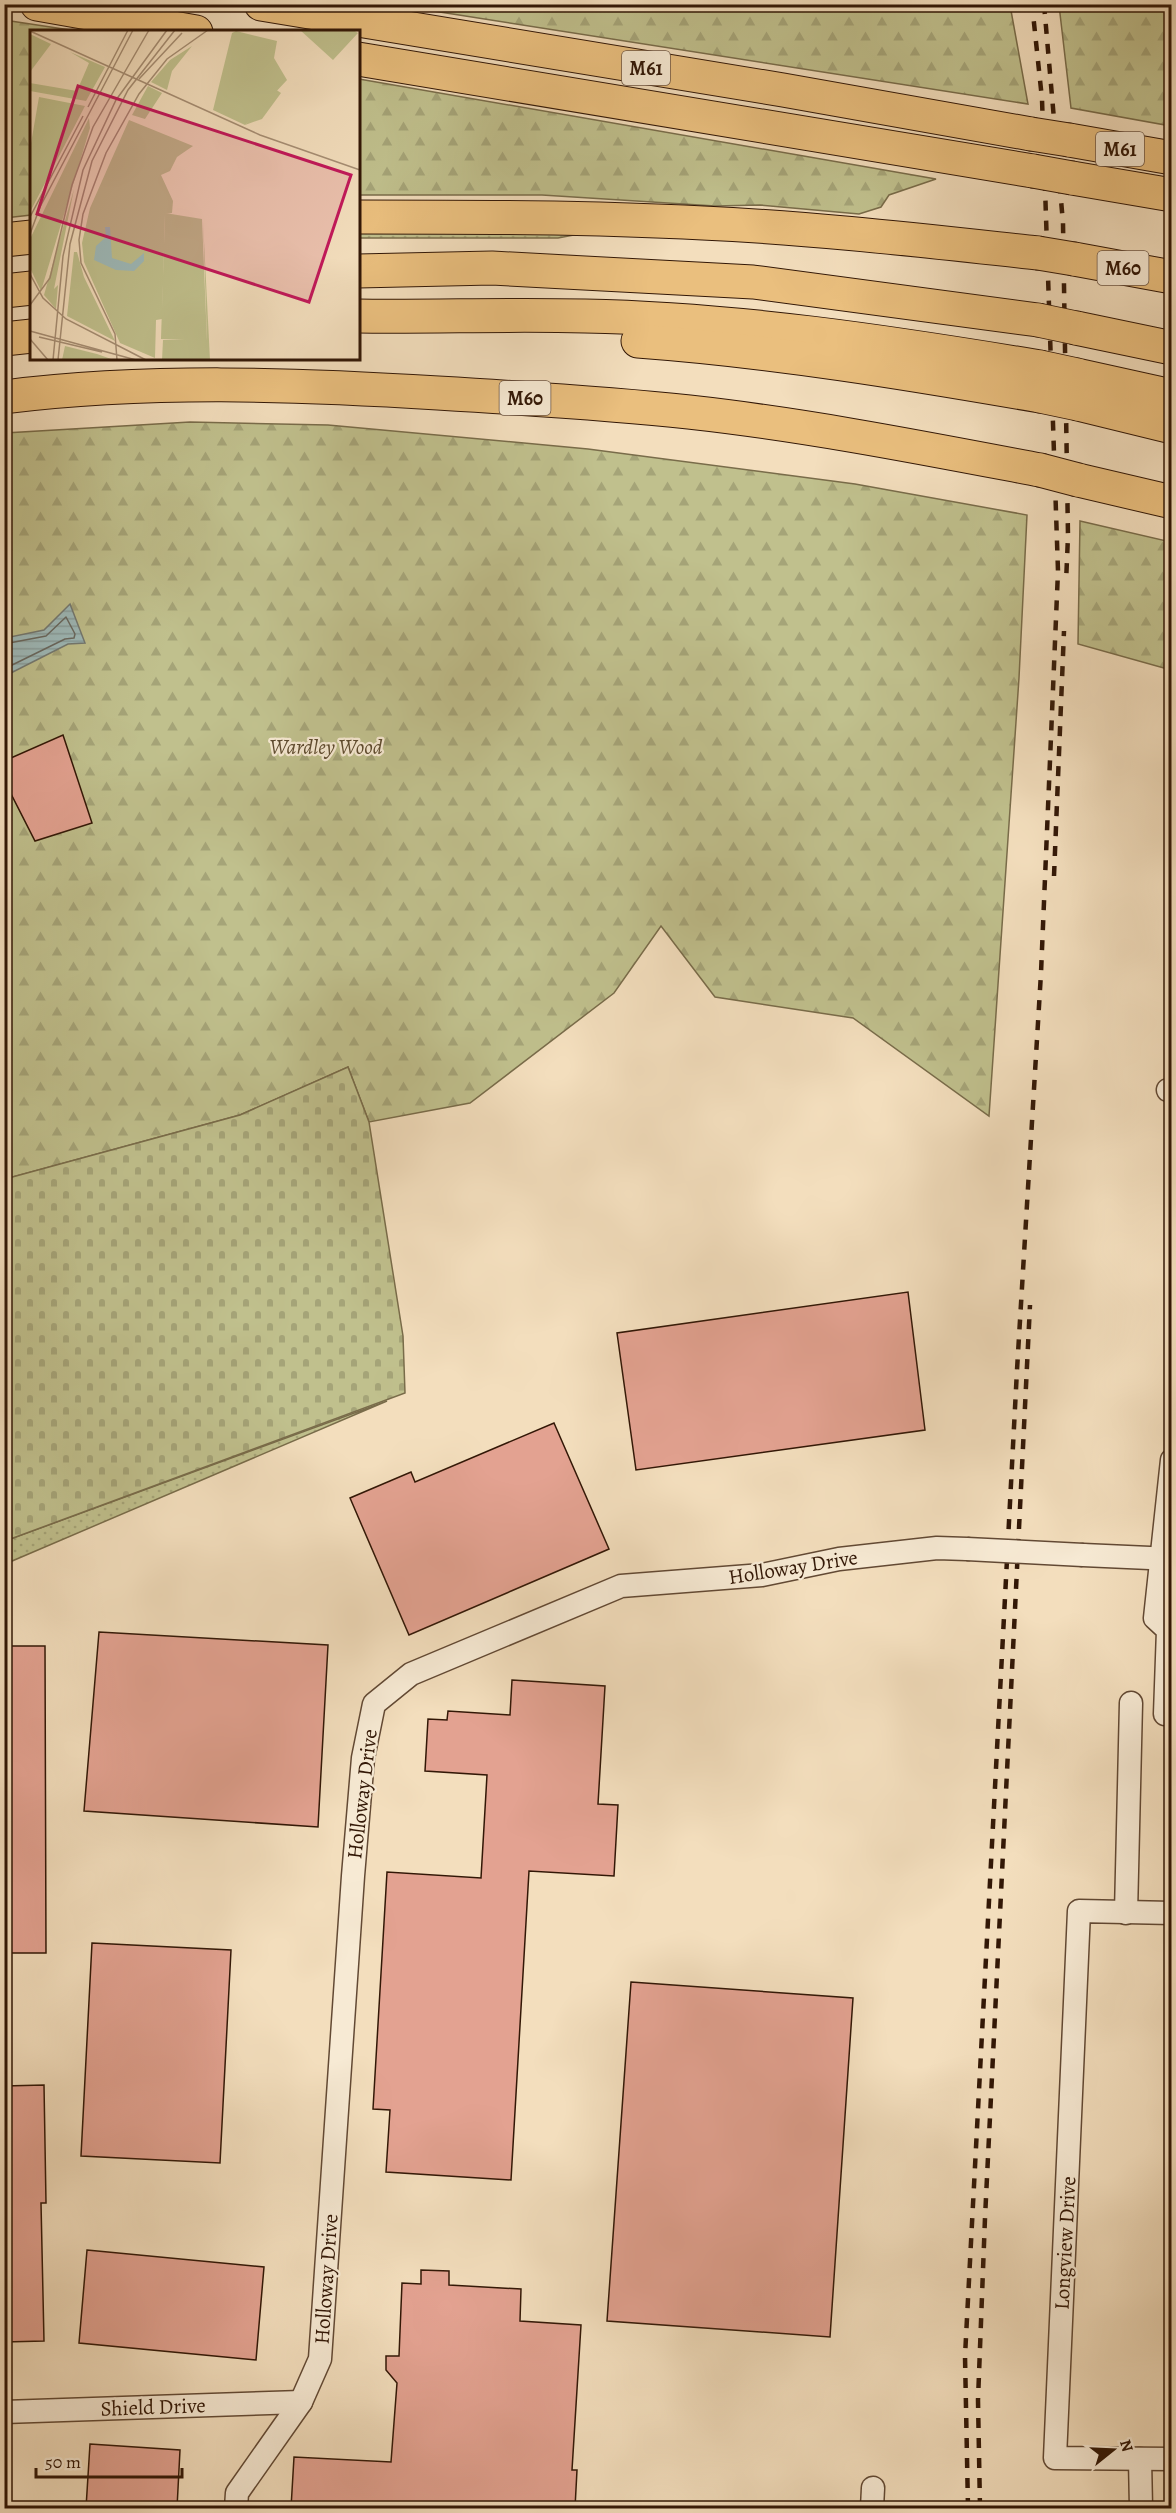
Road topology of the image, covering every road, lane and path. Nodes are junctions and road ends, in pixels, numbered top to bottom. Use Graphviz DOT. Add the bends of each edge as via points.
graph roads {
  1 [pos="37,4"];
  2 [pos="261,4"];
  3 [pos="185,30"];
  4 [pos="360,59"];
  5 [pos="1172,158"];
  6 [pos="1172,195"];
  7 [pos="360,217"];
  8 [pos="30,237"];
  9 [pos="4,240"];
  10 [pos="360,271"];
  11 [pos="1172,277"];
  12 [pos="30,288"];
  13 [pos="4,291"];
  14 [pos="360,316"];
  15 [pos="30,336"];
  16 [pos="4,339"];
  17 [pos="1172,348"];
  18 [pos="1078,390"];
  19 [pos="1172,396"];
  20 [pos="4,397"];
  21 [pos="1172,427"];
  22 [pos="1172,502"];
  23 [pos="1172,1460"];
  24 [pos="1166,1559"];
  25 [pos="1131,1703"];
  26 [pos="1165,1714"];
  27 [pos="1126,1913"];
  28 [pos="1172,1913"];
  29 [pos="301,2402"];
  30 [pos="4,2412"];
  31 [pos="1172,2459"];
  32 [pos="1140,2460"];
  33 [pos="236,2508"];
  34 [pos="1141,2508"];
  1 -- 3 [label="highway"];
  2 -- 5 [label="highway, M61, bridge"];
  4 -- 6 [label="highway, M61, bridge"];
  7 -- 11 [label="highway, M60, bridge" via="704,223 875,235 1038,253"];
  8 -- 9 [label="highway"];
  10 -- 17 [label="highway, bridge" via="492,268 753,282 1038,320"];
  12 -- 13 [label="highway"];
  14 -- 18 [label="highway, bridge" via="585,316 716,324 840,337"];
  15 -- 16 [label="highway"];
  18 -- 19 [label="highway"];
  18 -- 21 [label="highway"];
  20 -- 22 [label="highway, M60, bridge" via="125,386 225,385 371,389 691,412 938,450"];
  23 -- 24 [label="street"];
  24 -- 26 [label="street" via="1155,1618 1168,1630"];
  24 -- 29 [label="street, Holloway Drive, bridge" via="937,1548 839,1559 762,1575 621,1586 411,1674 374,1704 363,1758 353,1876 320,2359"];
  25 -- 27 [label="street"];
  27 -- 28 [label="street"];
  27 -- 32 [label="street, Longview Drive" via="1079,1911 1055,2458"];
  29 -- 30 [label="street, Shield Drive"];
  29 -- 33 [label="street, Holloway Drive" via="237,2493"];
  31 -- 32 [label="street, Longview Drive"];
  32 -- 34 [label="street"];
}
